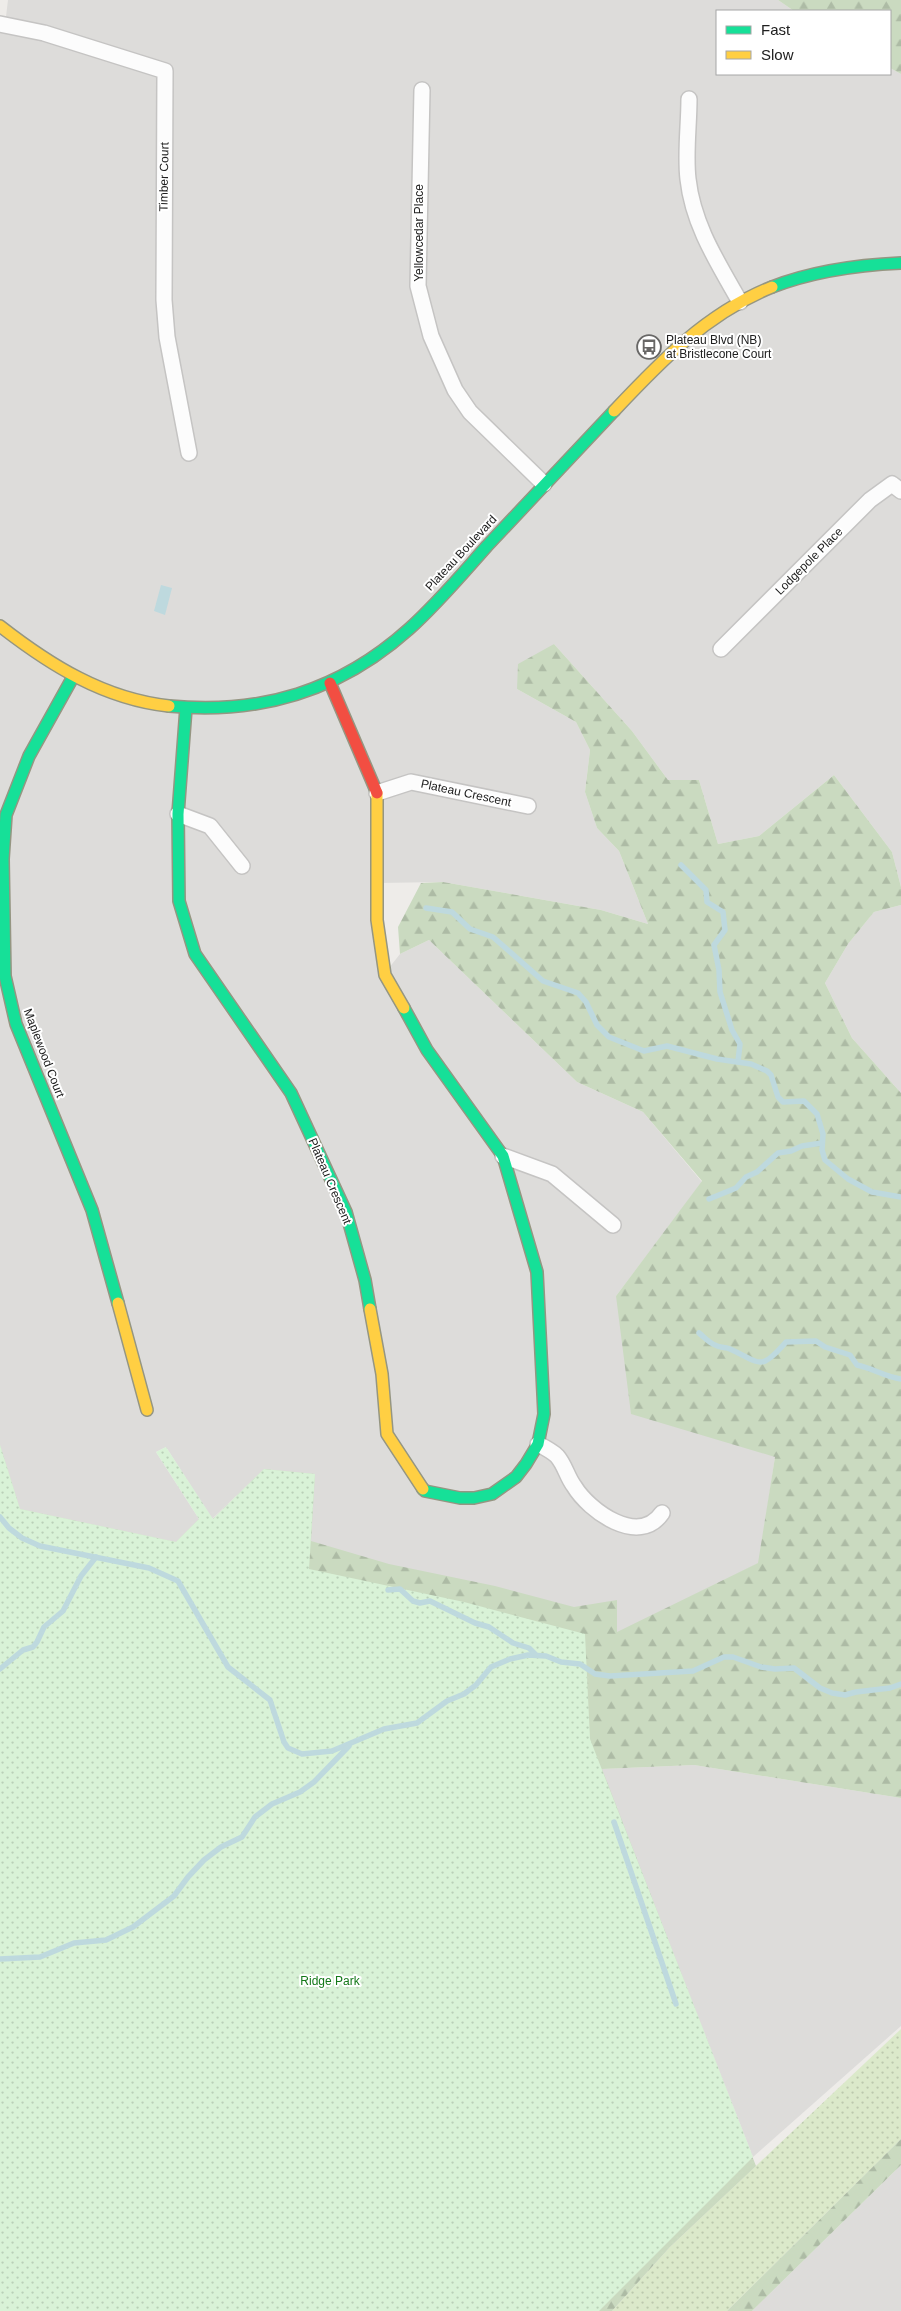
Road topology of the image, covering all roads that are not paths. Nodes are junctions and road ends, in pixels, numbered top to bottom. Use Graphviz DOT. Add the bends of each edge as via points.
graph roads {
  1 [pos="0,24"];
  2 [pos="422,90"];
  3 [pos="689,99"];
  4 [pos="901,263"];
  5 [pos="740,302"];
  6 [pos="189,452"];
  7 [pos="544,484"];
  8 [pos="901,491"];
  9 [pos="0,626"];
  10 [pos="721,649"];
  11 [pos="73,677"];
  12 [pos="330,683"];
  13 [pos="186,708"];
  14 [pos="376,793"];
  15 [pos="528,806"];
  16 [pos="178,814"];
  17 [pos="242,866"];
  18 [pos="502,1156"];
  19 [pos="613,1225"];
  20 [pos="147,1410"];
  21 [pos="538,1444"];
  22 [pos="662,1513"];
  1 -- 6 [label="street, Timber Court" via="44,33 165,70 164,300 170,356"];
  2 -- 7 [label="street, Yellowcedar Place" via="418,286 431,336 455,390 470,412"];
  3 -- 5 [label="street" via="688,179 693,201 705,239"];
  4 -- 5 [label="street, Plateau Boulevard" via="808,274"];
  5 -- 7 [label="street, Plateau Boulevard" via="712,319 653,369"];
  7 -- 12 [label="street, Plateau Boulevard" via="411,627 384,650"];
  8 -- 10 [label="street, Lodgepole Place" via="892,484 870,500"];
  9 -- 11 [label="street, Plateau Boulevard" via="22,646"];
  11 -- 13 [label="street, Plateau Boulevard" via="130,699"];
  11 -- 20 [label="street, Maplewood Court" via="29,756 6,815 3,859 5,976 16,1024 92,1210"];
  12 -- 13 [label="street, Plateau Boulevard" via="253,706"];
  12 -- 14 [label="street, Plateau Crescent"];
  13 -- 16 [label="street, Plateau Crescent"];
  14 -- 15 [label="street, Plateau Crescent" via="411,782"];
  14 -- 18 [label="street, Plateau Crescent" via="377,920 385,976 427,1050"];
  16 -- 17 [label="street" via="210,826"];
  16 -- 21 [label="street, Plateau Crescent" via="179,901 196,954 291,1093 346,1212 365,1280 382,1374 387,1434 425,1491 460,1498 492,1494 503,1488 516,1477"];
  18 -- 19 [label="street" via="552,1174"];
  18 -- 21 [label="street, Plateau Crescent" via="537,1272 544,1414"];
  21 -- 22 [label="street" via="556,1454 574,1487 592,1507 609,1518 642,1527"];
}
